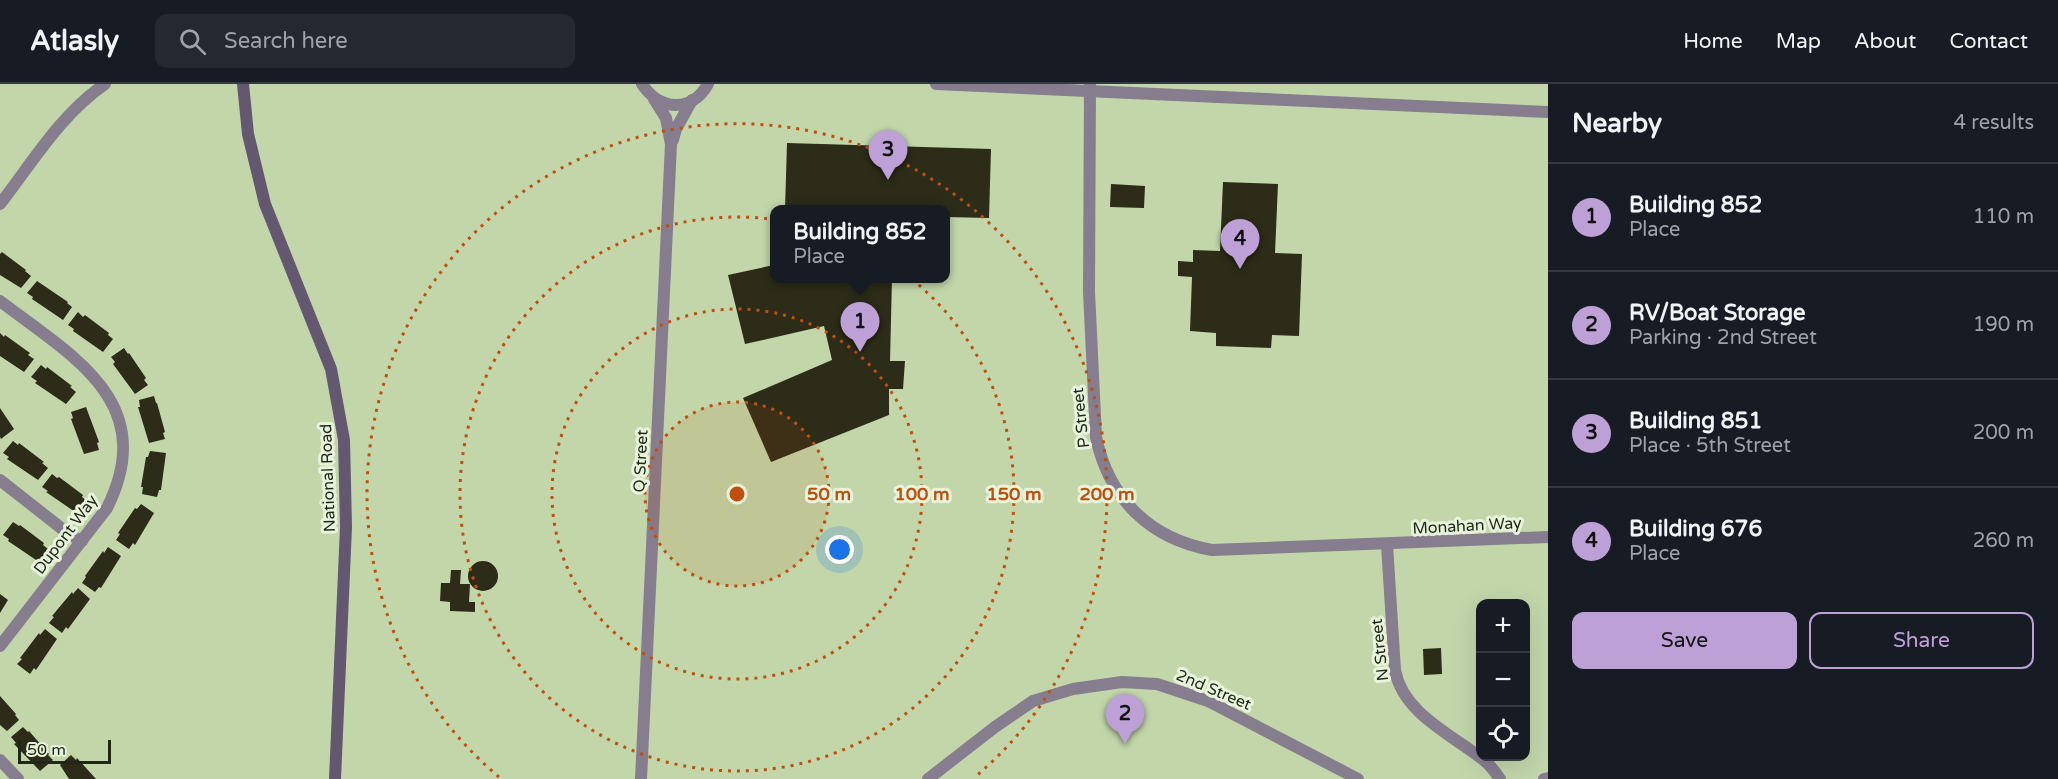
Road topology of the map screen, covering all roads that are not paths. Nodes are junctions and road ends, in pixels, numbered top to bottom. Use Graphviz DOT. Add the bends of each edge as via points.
graph roads {
  1 [pos="105,84"];
  2 [pos="243,84"];
  3 [pos="641,84"];
  4 [pos="936,84"];
  5 [pos="709,86"];
  6 [pos="1090,88"];
  7 [pos="654,99"];
  8 [pos="692,100"];
  9 [pos="1548,112"];
  10 [pos="672,144"];
  11 [pos="0,204"];
  12 [pos="0,301"];
  13 [pos="0,480"];
  14 [pos="1548,537"];
  15 [pos="82,541"];
  16 [pos="1387,545"];
  17 [pos="0,646"];
  18 [pos="0,760"];
  19 [pos="18,779"];
  20 [pos="335,779"];
  21 [pos="641,779"];
  22 [pos="928,779"];
  23 [pos="1358,779"];
  24 [pos="1500,779"];
  1 -- 11 [label="street" via="63,122"];
  2 -- 20 [label="main road, National Road" via="248,134 265,204 331,369 344,440 346,527"];
  3 -- 7 [label="street, Q Street"];
  4 -- 6 [label="street"];
  5 -- 8 [label="street"];
  6 -- 9 [label="street"];
  6 -- 16 [label="street, P Street" via="1089,292 1094,420 1099,452 1116,490 1134,512 1155,528 1200,547 1226,550"];
  7 -- 8 [label="street" via="678,105"];
  7 -- 10 [label="street, Q Street" via="666,118"];
  8 -- 10 [label="street, Q Street"];
  10 -- 21 [label="street, Q Street"];
  12 -- 15 [label="street, Dupont Way" via="85,366 107,393 116,414 123,440 120,475 107,508"];
  13 -- 15 [label="street"];
  14 -- 16 [label="street, Monahan Way"];
  15 -- 17 [label="street, Dupont Way"];
  16 -- 24 [label="street, N Street" via="1395,670 1400,688 1431,722 1486,762"];
  18 -- 19 [label="street"];
  22 -- 23 [label="street, 2nd Street" via="1033,701 1073,688 1122,682 1157,684 1208,701"];
}
